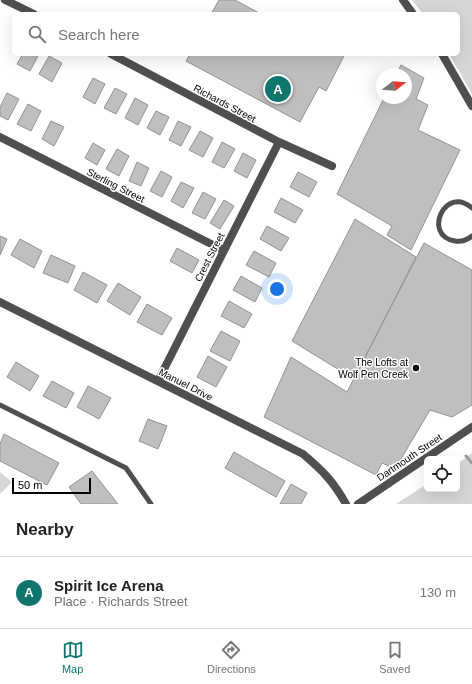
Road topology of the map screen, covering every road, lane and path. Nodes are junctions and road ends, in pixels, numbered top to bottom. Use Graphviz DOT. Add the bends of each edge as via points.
graph roads {
  1 [pos="5,0"];
  2 [pos="403,0"];
  3 [pos="30,12"];
  4 [pos="412,12"];
  5 [pos="115,56"];
  6 [pos="443,56"];
  7 [pos="472,106"];
  8 [pos="0,137"];
  9 [pos="279,142"];
  10 [pos="332,166"];
  11 [pos="472,201"];
  12 [pos="467,204"];
  13 [pos="472,208"];
  14 [pos="472,236"];
  15 [pos="223,250"];
  16 [pos="0,302"];
  17 [pos="158,381"];
  18 [pos="0,405"];
  19 [pos="472,426"];
  20 [pos="151,504"];
  21 [pos="346,504"];
  22 [pos="358,504"];
  1 -- 3 [label="street"];
  2 -- 4 [label="street"];
  5 -- 9 [label="street, Richards Street"];
  6 -- 7 [label="street"];
  8 -- 15 [label="street, Sterling Street"];
  9 -- 10 [label="street, Richards Street"];
  9 -- 15 [label="street, Crest Street"];
  11 -- 12 [label="lane"];
  12 -- 13 [label="lane"];
  12 -- 14 [label="lane" via="456,202 444,208 440,213 439,226 441,232 451,240 464,241"];
  15 -- 17 [label="street, Crest Street"];
  16 -- 17 [label="street, Manuel Drive"];
  17 -- 21 [label="street, Manuel Drive" via="303,454 323,470 335,484"];
  18 -- 20 [label="lane" via="126,468"];
  19 -- 22 [label="street, Dartmouth Street"];
}
